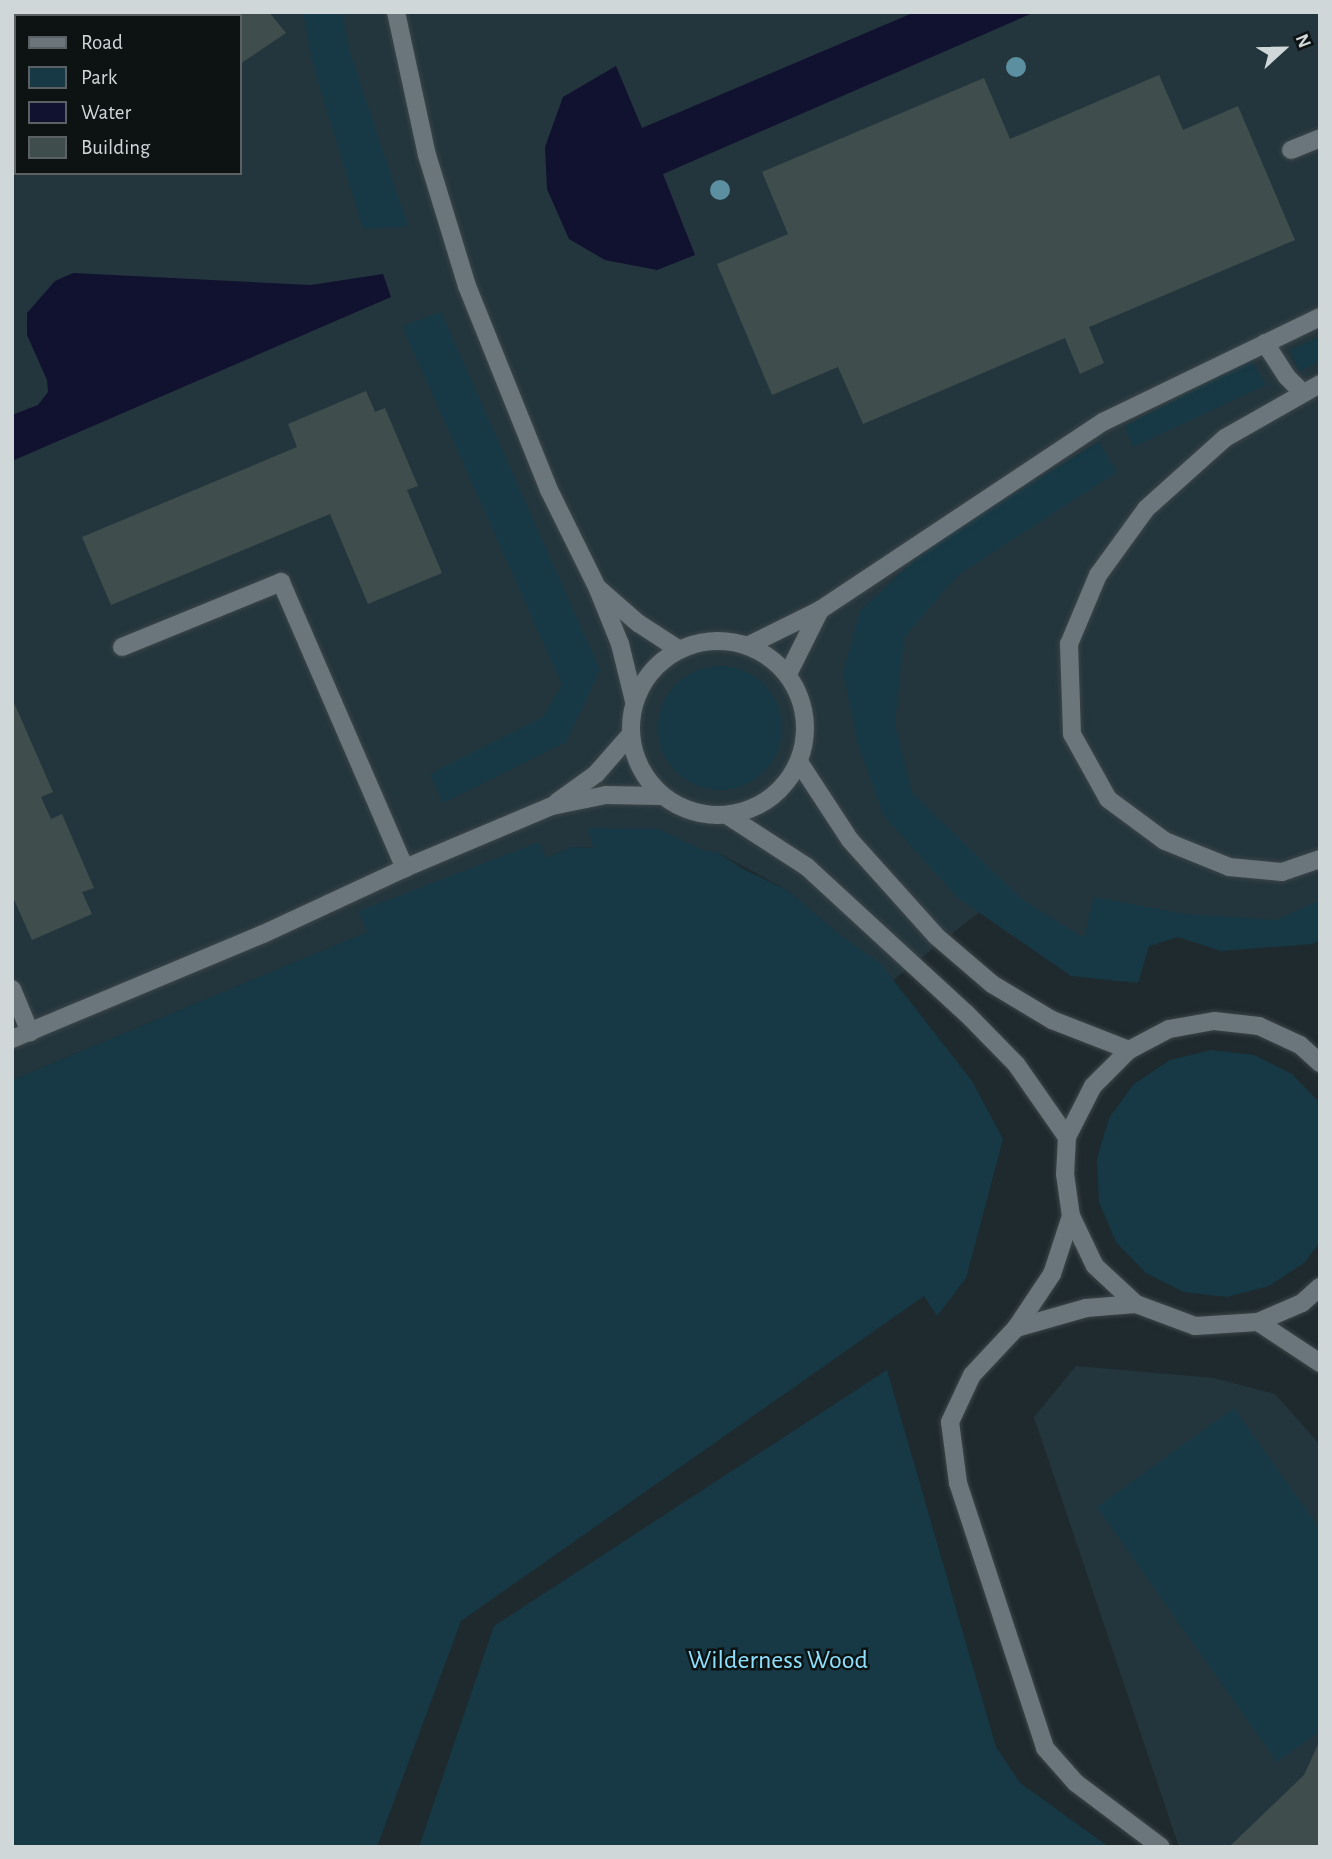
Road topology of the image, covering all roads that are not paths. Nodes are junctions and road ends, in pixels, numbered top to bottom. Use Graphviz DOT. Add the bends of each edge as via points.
graph roads {
  1 [pos="396,12"];
  2 [pos="1320,138"];
  3 [pos="1291,150"];
  4 [pos="1320,317"];
  5 [pos="1265,343"];
  6 [pos="1320,384"];
  7 [pos="1302,392"];
  8 [pos="597,587"];
  9 [pos="820,610"];
  10 [pos="749,645"];
  11 [pos="122,647"];
  12 [pos="678,649"];
  13 [pos="788,674"];
  14 [pos="634,701"];
  15 [pos="630,735"];
  16 [pos="799,762"];
  17 [pos="662,796"];
  18 [pos="552,806"];
  19 [pos="727,815"];
  20 [pos="1320,859"];
  21 [pos="405,868"];
  22 [pos="12,989"];
  23 [pos="30,1032"];
  24 [pos="12,1039"];
  25 [pos="1320,1039"];
  26 [pos="1300,1045"];
  27 [pos="1129,1050"];
  28 [pos="1320,1063"];
  29 [pos="1067,1137"];
  30 [pos="1071,1216"];
  31 [pos="1320,1287"];
  32 [pos="1136,1304"];
  33 [pos="1258,1322"];
  34 [pos="1016,1328"];
  35 [pos="1320,1363"];
  36 [pos="1161,1847"];
  1 -- 8 [label="street" via="427,155 467,286 548,488"];
  2 -- 3 [label="street"];
  4 -- 5 [label="street"];
  5 -- 7 [label="street"];
  5 -- 9 [label="street" via="1103,422"];
  6 -- 7 [label="street"];
  7 -- 20 [label="street" via="1225,438 1146,509 1098,575 1069,644 1072,734 1108,799 1166,841 1229,867 1282,872"];
  8 -- 12 [label="street" via="638,623"];
  8 -- 14 [label="street" via="620,644"];
  9 -- 10 [label="street"];
  9 -- 13 [label="street"];
  10 -- 12 [label="street" via="713,640"];
  10 -- 13 [label="street"];
  11 -- 21 [label="street" via="281,582"];
  12 -- 14 [label="street" via="651,670"];
  13 -- 16 [label="street" via="805,717"];
  14 -- 15 [label="street"];
  15 -- 17 [label="street" via="640,769"];
  15 -- 18 [label="street" via="596,774"];
  16 -- 19 [label="street" via="784,786 762,804"];
  16 -- 27 [label="street" via="850,839 936,936 992,984 1052,1020"];
  17 -- 18 [label="street" via="606,795"];
  17 -- 19 [label="street" via="692,812"];
  18 -- 21 [label="street"];
  19 -- 29 [label="street" via="807,867 967,1013 1016,1064"];
  21 -- 23 [label="street" via="263,934"];
  22 -- 23 [label="street"];
  23 -- 24 [label="street"];
  25 -- 26 [label="street"];
  26 -- 27 [label="street" via="1259,1026 1214,1021 1169,1029"];
  26 -- 28 [label="street"];
  27 -- 29 [label="street" via="1093,1086"];
  29 -- 30 [label="street" via="1065,1174"];
  30 -- 32 [label="street" via="1096,1266"];
  30 -- 34 [label="street" via="1052,1274"];
  31 -- 33 [label="street" via="1302,1303"];
  32 -- 33 [label="street" via="1195,1326"];
  32 -- 34 [label="street" via="1086,1308"];
  33 -- 35 [label="street"];
  34 -- 36 [label="street" via="972,1376 950,1422 958,1483 1045,1748 1076,1783"];
}
